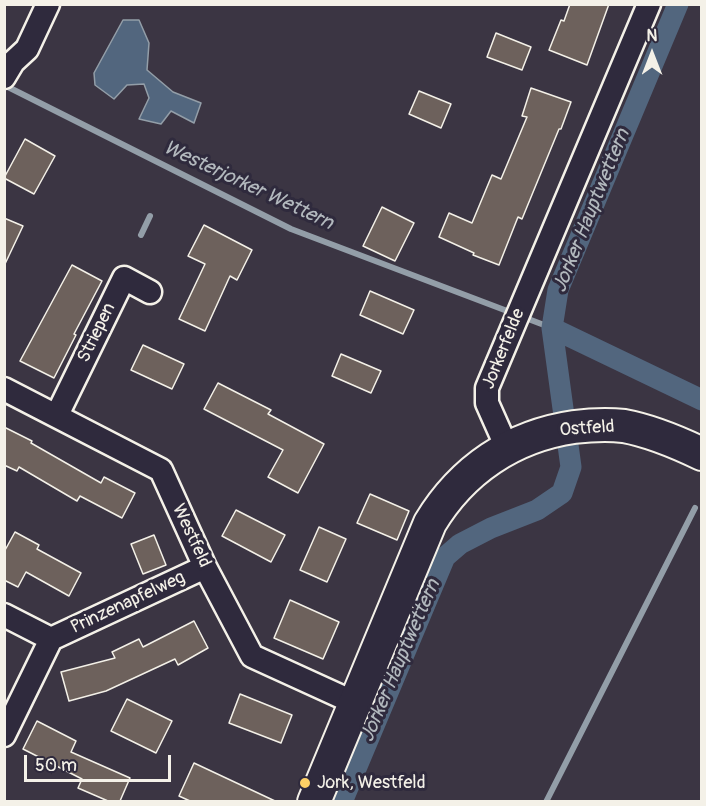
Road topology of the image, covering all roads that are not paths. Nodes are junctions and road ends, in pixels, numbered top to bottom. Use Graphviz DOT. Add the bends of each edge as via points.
graph roads {
  1 [pos="48,4"];
  2 [pos="649,4"];
  3 [pos="6,74"];
  4 [pos="150,292"];
  5 [pos="4,389"];
  6 [pos="57,415"];
  7 [pos="507,448"];
  8 [pos="702,454"];
  9 [pos="205,567"];
  10 [pos="4,615"];
  11 [pos="51,639"];
  12 [pos="355,703"];
  13 [pos="4,735"];
  14 [pos="314,801"];
  1 -- 3 [label="street" via="27,49"];
  2 -- 7 [label="street, Jorkerfelde" via="487,388 487,403"];
  4 -- 6 [label="street, Striepen" via="124,278"];
  5 -- 6 [label="street, Westfeld"];
  6 -- 9 [label="street, Westfeld" via="161,470"];
  7 -- 8 [label="street, Ostfeld" via="546,433 612,425 643,431"];
  7 -- 12 [label="street" via="464,479 430,523"];
  9 -- 11 [label="street, Prinzenapfelweg"];
  9 -- 12 [label="street, Westfeld" via="252,656"];
  10 -- 11 [label="street, Prinzenapfelweg"];
  11 -- 13 [label="street, Prinzenapfelweg"];
  12 -- 14 [label="street"];
}
